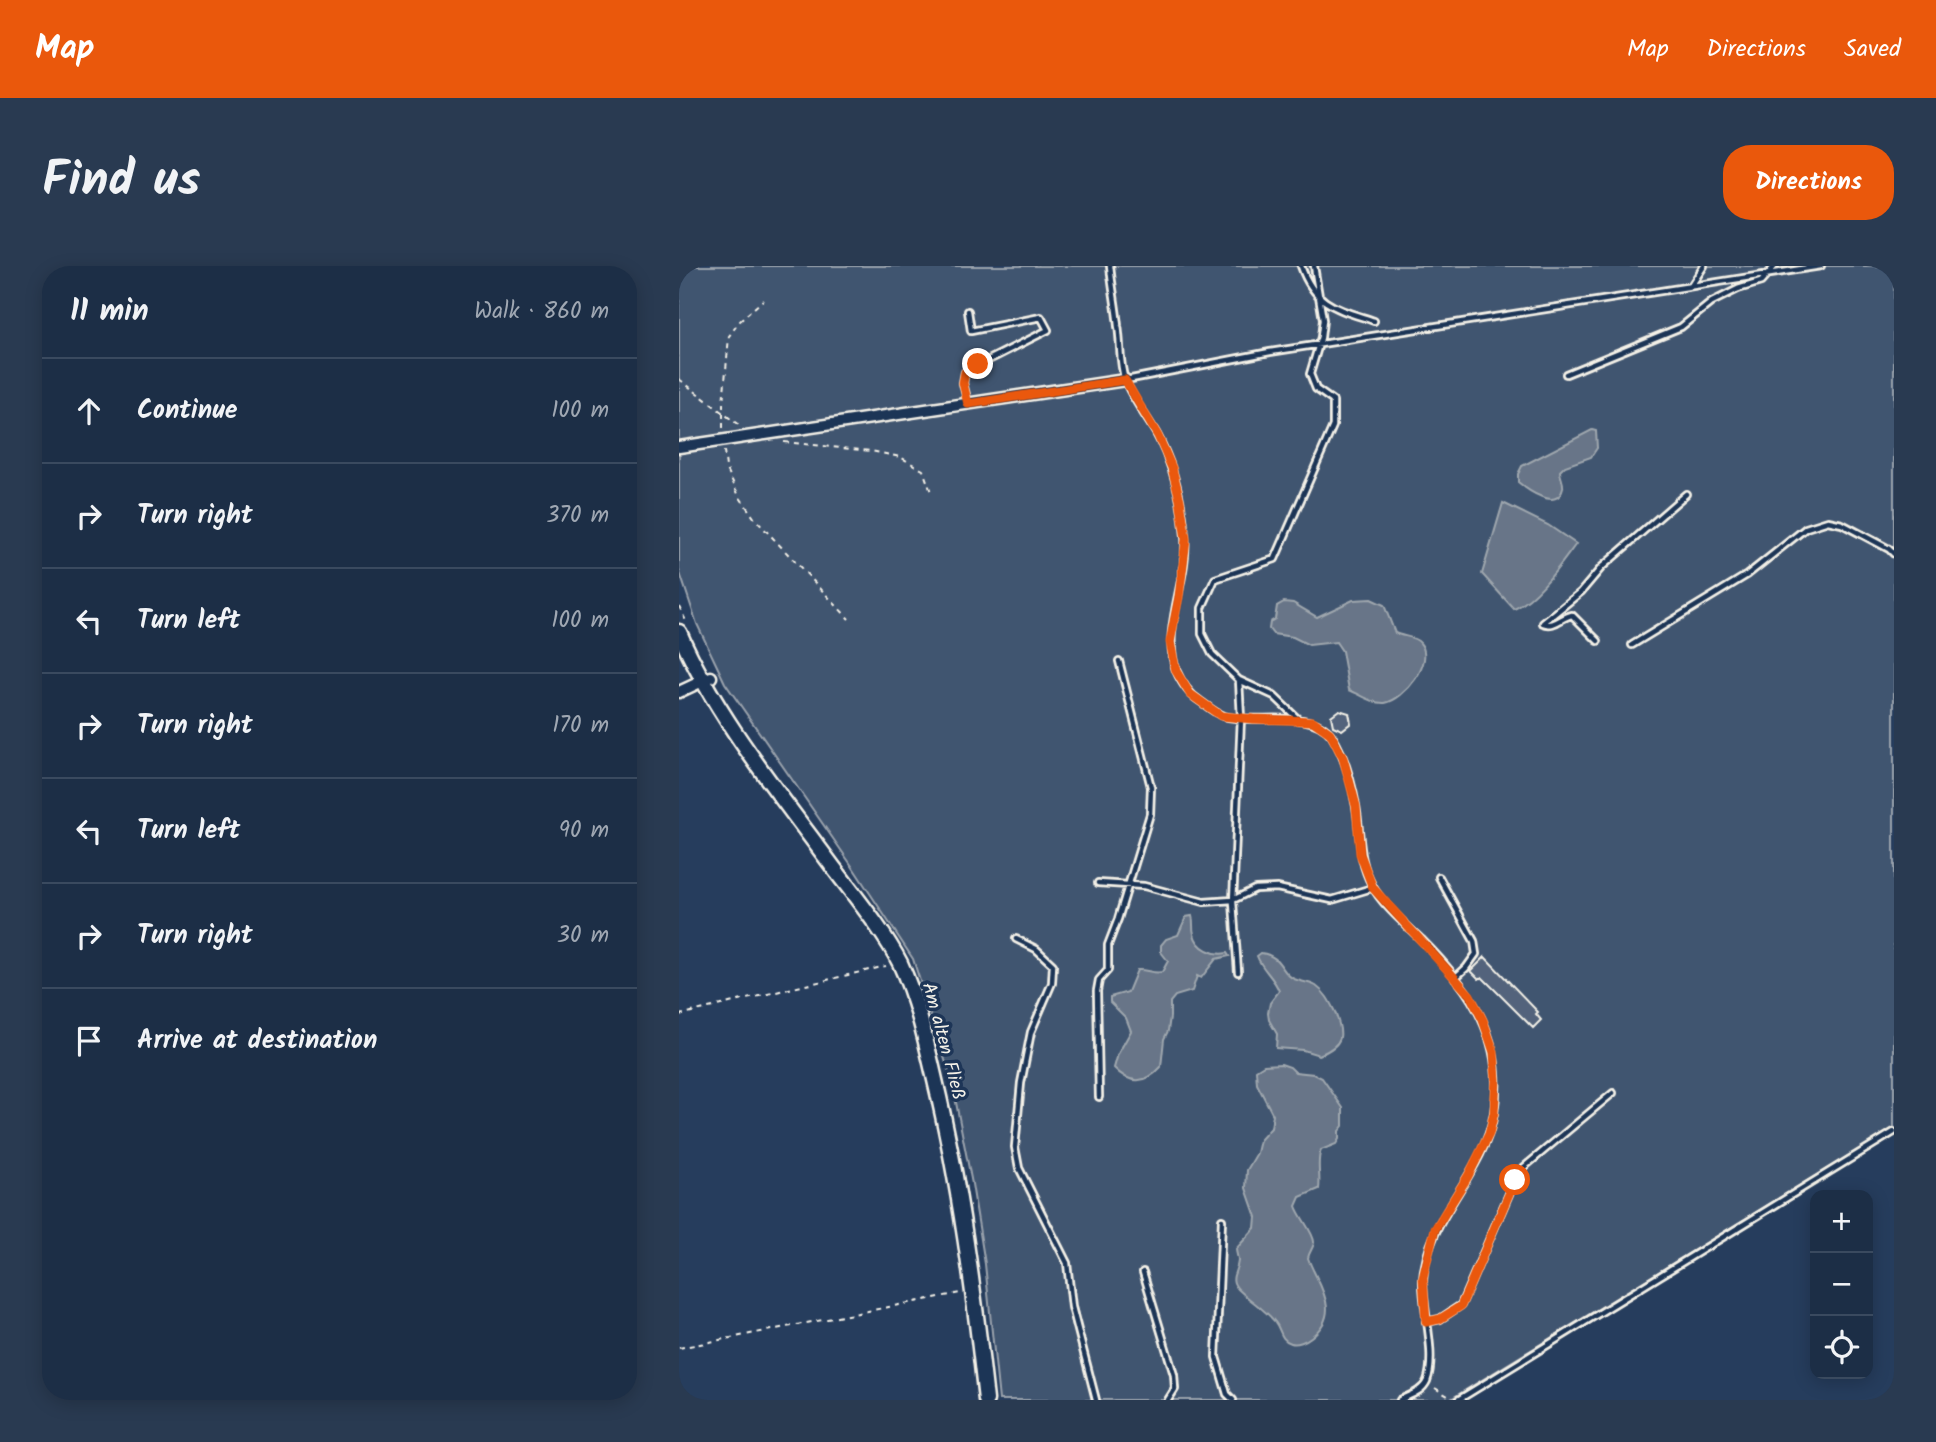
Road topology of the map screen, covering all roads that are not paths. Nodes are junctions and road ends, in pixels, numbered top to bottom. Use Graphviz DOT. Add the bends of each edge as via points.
graph roads {
  1 [pos="1110,266"];
  2 [pos="1301,266"];
  3 [pos="1314,266"];
  4 [pos="1704,266"];
  5 [pos="1775,266"];
  6 [pos="1821,266"];
  7 [pos="1770,274"];
  8 [pos="1690,286"];
  9 [pos="1320,299"];
  10 [pos="968,311"];
  11 [pos="1374,321"];
  12 [pos="1318,345"];
  13 [pos="1566,374"];
  14 [pos="1125,380"];
  15 [pos="968,404"];
  16 [pos="679,447"];
  17 [pos="1686,494"];
  18 [pos="1894,554"];
  19 [pos="684,631"];
  20 [pos="1598,642"];
  21 [pos="1632,645"];
  22 [pos="1119,662"];
  23 [pos="707,679"];
  24 [pos="1239,680"];
  25 [pos="679,692"];
  26 [pos="1241,718"];
  27 [pos="1299,720"];
  28 [pos="1439,877"];
  29 [pos="1098,883"];
  30 [pos="1129,884"];
  31 [pos="1373,888"];
  32 [pos="1234,900"];
  33 [pos="1016,939"];
  34 [pos="1238,972"];
  35 [pos="1455,978"];
  36 [pos="1613,1093"];
  37 [pos="1099,1097"];
  38 [pos="1894,1132"];
  39 [pos="1222,1220"];
  40 [pos="1143,1272"];
  41 [pos="1426,1322"];
  42 [pos="986,1400"];
  43 [pos="1096,1400"];
  44 [pos="1168,1400"];
  45 [pos="1233,1400"];
  46 [pos="1400,1400"];
  47 [pos="1457,1400"];
  1 -- 14 [label="lane"];
  2 -- 9 [label="lane" via="1307,284"];
  3 -- 9 [label="lane"];
  4 -- 8 [label="lane"];
  5 -- 7 [label="lane"];
  6 -- 7 [label="lane"];
  7 -- 8 [label="lane"];
  7 -- 13 [label="lane" via="1712,302 1681,327"];
  8 -- 12 [label="lane"];
  9 -- 11 [label="lane"];
  9 -- 12 [label="lane" via="1323,320"];
  10 -- 15 [label="lane" via="971,331 1041,317 1048,330 965,372"];
  12 -- 14 [label="lane"];
  12 -- 24 [label="lane" via="1310,374 1316,389 1333,401 1333,426 1275,559 1215,579 1202,608 1202,634 1212,654"];
  14 -- 15 [label="street"];
  14 -- 26 [label="lane" via="1158,436 1180,500 1186,539 1170,642 1176,671 1190,694 1221,716"];
  15 -- 16 [label="street"];
  17 -- 20 [label="lane" via="1543,623 1572,615"];
  18 -- 21 [label="lane" via="1842,524 1828,521 1806,528 1747,575"];
  19 -- 23 [label="main road, Am alten Fließ"];
  22 -- 30 [label="lane" via="1152,801"];
  23 -- 25 [label="street"];
  23 -- 42 [label="main road, Am alten Fließ" via="734,729 899,962 920,1016 962,1209"];
  24 -- 26 [label="lane"];
  24 -- 27 [label="lane" via="1274,696"];
  26 -- 27 [label="lane"];
  26 -- 32 [label="lane"];
  27 -- 31 [label="lane" via="1313,721 1330,733 1343,758 1356,806 1360,854"];
  28 -- 35 [label="lane" via="1476,954"];
  29 -- 30 [label="lane"];
  30 -- 32 [label="lane" via="1205,902"];
  30 -- 37 [label="lane" via="1108,945 1108,970 1099,979 1097,991"];
  31 -- 32 [label="lane" via="1332,900 1277,888 1255,889"];
  31 -- 35 [label="lane"];
  32 -- 34 [label="lane"];
  33 -- 43 [label="lane" via="1053,965 1052,983 1031,1032 1015,1147 1019,1168 1067,1263 1072,1307"];
  35 -- 41 [label="lane" via="1479,1012 1494,1052 1494,1113 1468,1176 1435,1229 1423,1278"];
  36 -- 41 [label="lane" via="1523,1168 1461,1306"];
  38 -- 47 [label="lane"];
  39 -- 45 [label="lane" via="1216,1357"];
  40 -- 44 [label="lane" via="1174,1375 1175,1389"];
  41 -- 46 [label="lane" via="1426,1383"];
}
